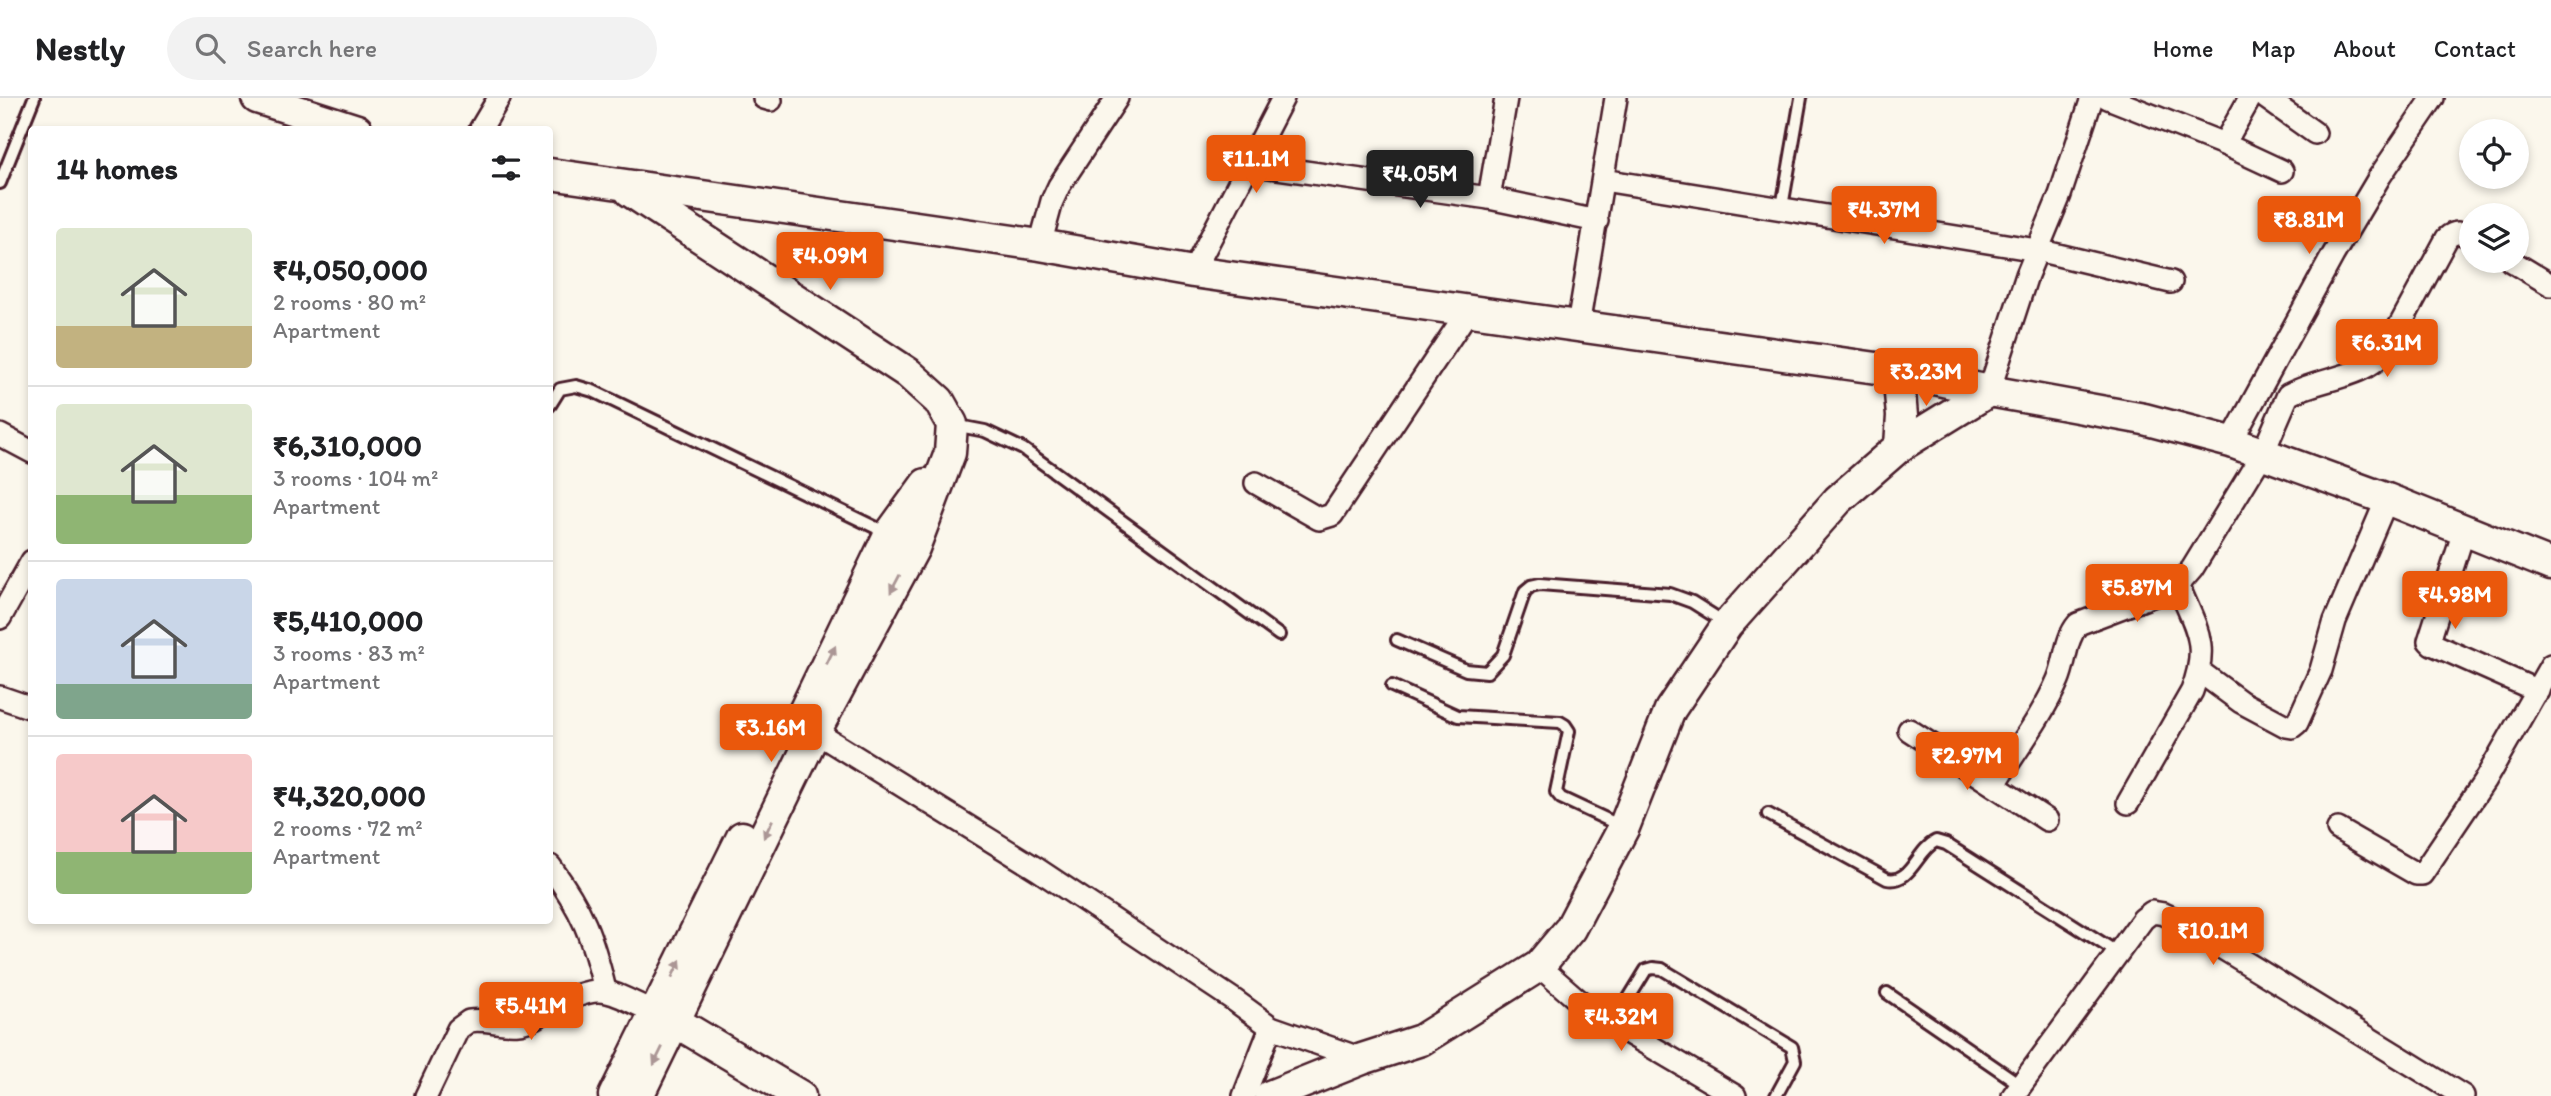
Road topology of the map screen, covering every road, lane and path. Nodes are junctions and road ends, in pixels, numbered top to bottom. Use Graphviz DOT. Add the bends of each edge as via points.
graph roads {
  1 [pos="34,98"];
  2 [pos="257,98"];
  3 [pos="499,98"];
  4 [pos="1117,98"];
  5 [pos="1283,98"];
  6 [pos="1506,98"];
  7 [pos="1616,98"];
  8 [pos="1801,98"];
  9 [pos="2091,98"];
  10 [pos="2108,98"];
  11 [pos="2250,98"];
  12 [pos="2266,98"];
  13 [pos="2433,98"];
  14 [pos="344,126"];
  15 [pos="482,126"];
  16 [pos="2315,133"];
  17 [pos="2224,144"];
  18 [pos="1248,164"];
  19 [pos="2281,171"];
  20 [pos="553,174"];
  21 [pos="1604,180"];
  22 [pos="0,183"];
  23 [pos="621,185"];
  24 [pos="1489,198"];
  25 [pos="1782,207"];
  26 [pos="1597,221"];
  27 [pos="2459,232"];
  28 [pos="1040,245"];
  29 [pos="2037,250"];
  30 [pos="1193,272"];
  31 [pos="2529,272"];
  32 [pos="2171,282"];
  33 [pos="2551,285"];
  34 [pos="1468,311"];
  35 [pos="1578,326"];
  36 [pos="1898,371"];
  37 [pos="1989,391"];
  38 [pos="553,400"];
  39 [pos="0,435"];
  40 [pos="951,439"];
  41 [pos="2231,442"];
  42 [pos="1900,446"];
  43 [pos="28,450"];
  44 [pos="2263,453"];
  45 [pos="1256,483"];
  46 [pos="2387,499"];
  47 [pos="2464,531"];
  48 [pos="902,541"];
  49 [pos="2551,565"];
  50 [pos="28,568"];
  51 [pos="2178,585"];
  52 [pos="0,618"];
  53 [pos="1727,625"];
  54 [pos="1279,635"];
  55 [pos="1397,640"];
  56 [pos="2551,666"];
  57 [pos="2200,671"];
  58 [pos="1392,686"];
  59 [pos="2538,691"];
  60 [pos="0,697"];
  61 [pos="28,707"];
  62 [pos="807,727"];
  63 [pos="1909,730"];
  64 [pos="1995,784"];
  65 [pos="2128,803"];
  66 [pos="1768,814"];
  67 [pos="2048,820"];
  68 [pos="1624,827"];
  69 [pos="2338,829"];
  70 [pos="553,870"];
  71 [pos="2118,953"];
  72 [pos="1539,966"];
  73 [pos="604,990"];
  74 [pos="1887,993"];
  75 [pos="662,1015"];
  76 [pos="1613,1024"];
  77 [pos="1271,1027"];
  78 [pos="1362,1059"];
  79 [pos="2017,1091"];
  80 [pos="426,1096"];
  81 [pos="614,1096"];
  82 [pos="638,1096"];
  83 [pos="800,1096"];
  84 [pos="1244,1096"];
  85 [pos="1270,1096"];
  86 [pos="1735,1096"];
  87 [pos="1776,1096"];
  88 [pos="2462,1096"];
  1 -- 22 [label="lane"];
  2 -- 14 [label="street"];
  3 -- 15 [label="street"];
  4 -- 28 [label="street" via="1059,186"];
  5 -- 18 [label="street"];
  6 -- 24 [label="street"];
  7 -- 21 [label="street"];
  8 -- 25 [label="lane"];
  9 -- 29 [label="street"];
  10 -- 17 [label="street"];
  11 -- 17 [label="street"];
  12 -- 16 [label="street"];
  13 -- 41 [label="street" via="2353,221"];
  17 -- 19 [label="street"];
  18 -- 24 [label="street"];
  18 -- 30 [label="street"];
  20 -- 23 [label="street"];
  21 -- 25 [label="street"];
  21 -- 26 [label="street"];
  23 -- 28 [label="street"];
  23 -- 40 [label="street" via="908,373 939,401"];
  24 -- 26 [label="street"];
  25 -- 29 [label="street"];
  26 -- 35 [label="street"];
  27 -- 44 [label="street" via="2447,238 2386,351 2362,371 2288,395"];
  28 -- 30 [label="street"];
  29 -- 32 [label="street"];
  29 -- 37 [label="street"];
  30 -- 34 [label="street"];
  31 -- 33 [label="street"];
  34 -- 35 [label="street"];
  34 -- 45 [label="street" via="1332,515 1320,519"];
  35 -- 36 [label="street"];
  36 -- 37 [label="street"];
  36 -- 42 [label="street"];
  37 -- 41 [label="street" via="2144,419"];
  37 -- 42 [label="street"];
  38 -- 48 [label="lane" via="560,389 576,386 593,391"];
  39 -- 43 [label="street"];
  40 -- 48 [label="street"];
  40 -- 54 [label="lane" via="985,431 1023,449"];
  41 -- 44 [label="street"];
  42 -- 53 [label="street" via="1838,500"];
  44 -- 46 [label="street"];
  44 -- 51 [label="street"];
  46 -- 47 [label="street"];
  46 -- 57 [label="street" via="2297,723 2286,726 2263,714"];
  47 -- 49 [label="street"];
  47 -- 59 [label="street" via="2429,641"];
  48 -- 62 [label="street"];
  50 -- 52 [label="street"];
  51 -- 57 [label="street" via="2200,639"];
  51 -- 64 [label="street" via="2078,624 2071,632 2052,692"];
  53 -- 55 [label="lane" via="1670,594 1540,584 1525,591 1503,655 1487,672 1466,670"];
  53 -- 68 [label="street" via="1670,710"];
  56 -- 59 [label="street"];
  57 -- 65 [label="street"];
  58 -- 68 [label="lane" via="1458,716 1565,725 1569,731 1556,792"];
  59 -- 69 [label="street" via="2423,874"];
  60 -- 61 [label="street"];
  62 -- 75 [label="street"];
  62 -- 77 [label="street" via="1037,869"];
  63 -- 64 [label="street"];
  64 -- 67 [label="street"];
  66 -- 71 [label="lane" via="1895,881 1904,877 1927,846 1936,841 1946,844"];
  68 -- 72 [label="street" via="1570,929"];
  70 -- 73 [label="street" via="587,926"];
  71 -- 79 [label="street"];
  71 -- 88 [label="street" via="2143,919 2152,912 2164,914"];
  72 -- 76 [label="street"];
  72 -- 78 [label="street" via="1421,1040"];
  73 -- 75 [label="street"];
  73 -- 80 [label="street" via="576,995 528,1021 468,1021 458,1029"];
  74 -- 79 [label="lane"];
  75 -- 81 [label="street"];
  75 -- 82 [label="street, one-way"];
  75 -- 83 [label="street"];
  76 -- 86 [label="street"];
  76 -- 87 [label="lane" via="1646,970 1662,969 1792,1047 1795,1061"];
  77 -- 78 [label="street"];
  77 -- 84 [label="street"];
  78 -- 85 [label="street"];
}
